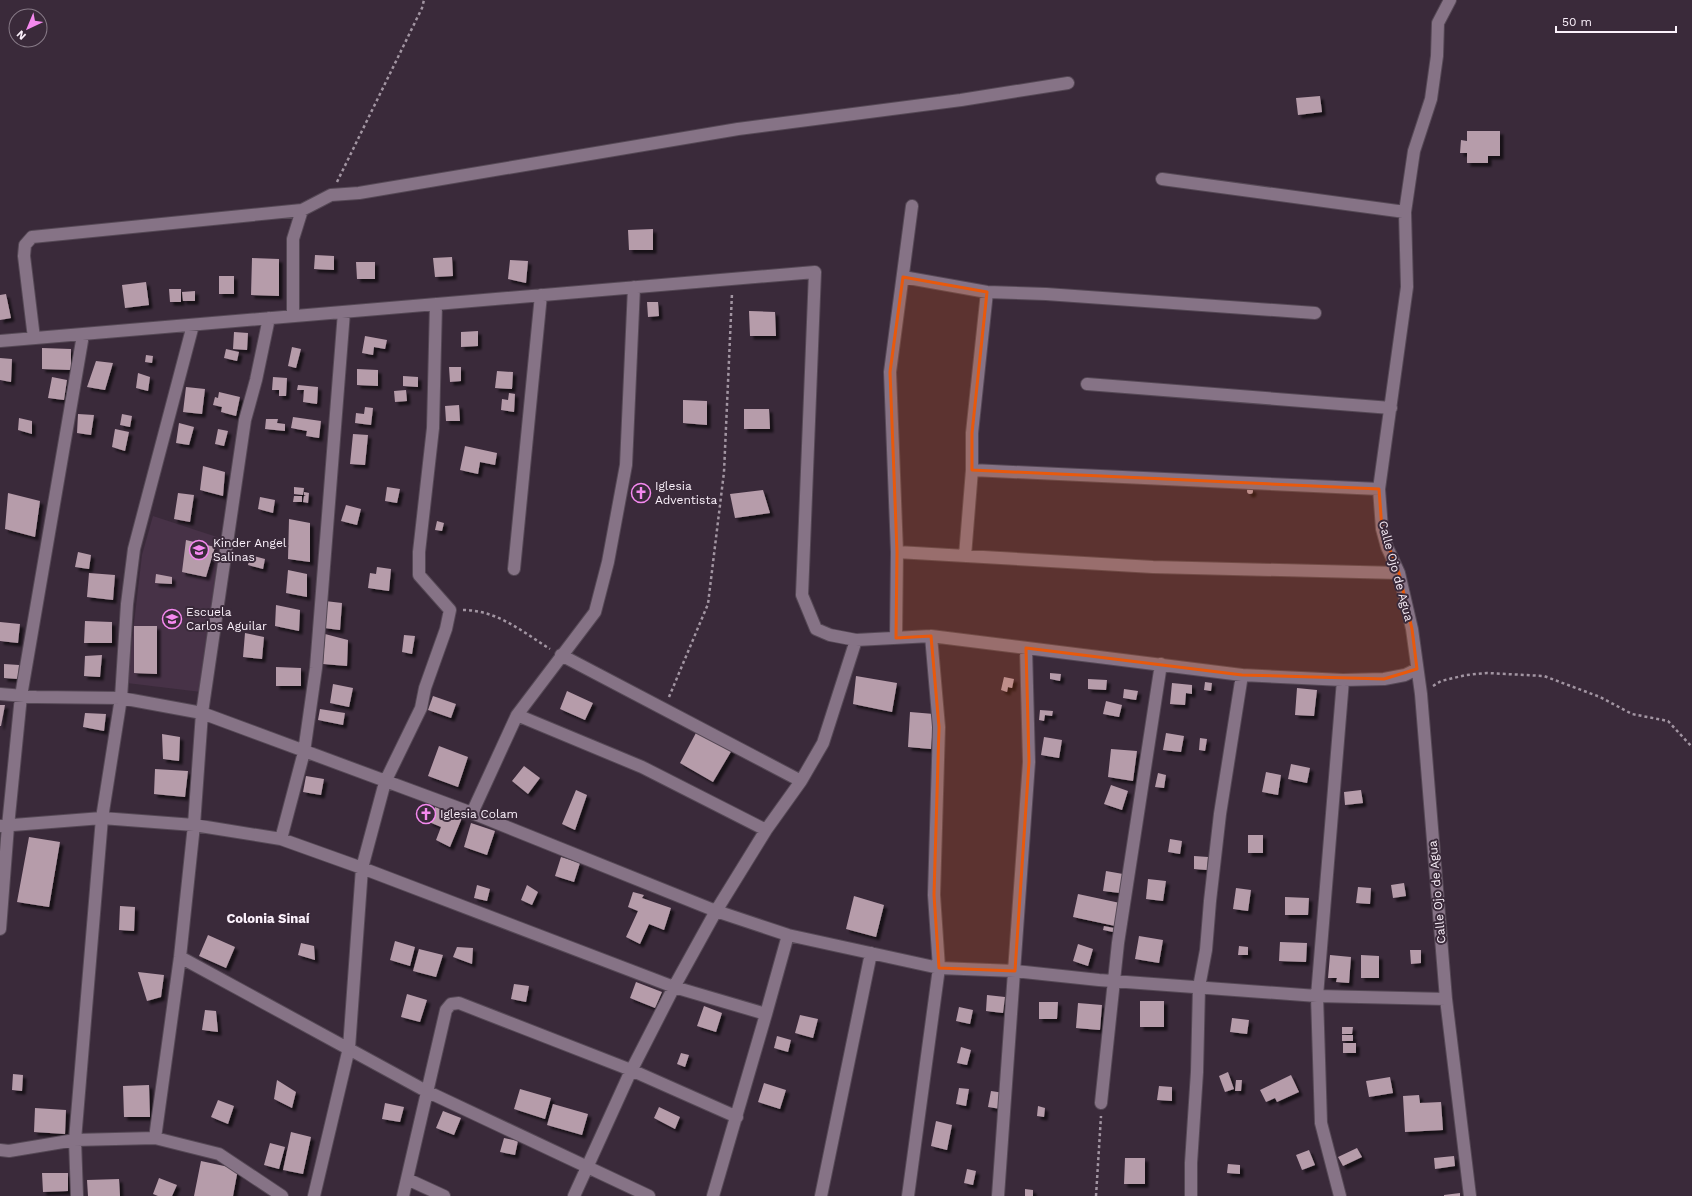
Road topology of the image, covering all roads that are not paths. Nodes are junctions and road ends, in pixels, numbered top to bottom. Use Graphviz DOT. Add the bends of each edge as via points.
graph roads {
  1 [pos="1450,0"];
  2 [pos="1068,83"];
  3 [pos="1162,179"];
  4 [pos="912,206"];
  5 [pos="302,210"];
  6 [pos="1406,212"];
  7 [pos="903,277"];
  8 [pos="634,287"];
  9 [pos="986,292"];
  10 [pos="541,295"];
  11 [pos="436,304"];
  12 [pos="344,312"];
  13 [pos="1315,313"];
  14 [pos="293,315"];
  15 [pos="269,318"];
  16 [pos="192,325"];
  17 [pos="83,335"];
  18 [pos="34,338"];
  19 [pos="0,341"];
  20 [pos="1087,384"];
  21 [pos="1391,408"];
  22 [pos="972,470"];
  23 [pos="1379,489"];
  24 [pos="897,552"];
  25 [pos="965,556"];
  26 [pos="514,569"];
  27 [pos="1399,573"];
  28 [pos="931,636"];
  29 [pos="896,638"];
  30 [pos="856,640"];
  31 [pos="1026,648"];
  32 [pos="561,655"];
  33 [pos="1161,664"];
  34 [pos="1417,668"];
  35 [pos="1242,675"];
  36 [pos="1343,680"];
  37 [pos="0,694"];
  38 [pos="21,696"];
  39 [pos="121,698"];
  40 [pos="202,713"];
  41 [pos="516,715"];
  42 [pos="304,752"];
  43 [pos="801,781"];
  44 [pos="385,782"];
  45 [pos="472,813"];
  46 [pos="102,818"];
  47 [pos="194,825"];
  48 [pos="4,826"];
  49 [pos="766,830"];
  50 [pos="281,839"];
  51 [pos="362,868"];
  52 [pos="716,911"];
  53 [pos="0,929"];
  54 [pos="788,935"];
  55 [pos="871,953"];
  56 [pos="180,957"];
  57 [pos="940,968"];
  58 [pos="1014,971"];
  59 [pos="1115,981"];
  60 [pos="674,987"];
  61 [pos="1199,987"];
  62 [pos="1317,996"];
  63 [pos="1446,999"];
  64 [pos="766,1014"];
  65 [pos="349,1048"];
  66 [pos="631,1070"];
  67 [pos="426,1091"];
  68 [pos="1101,1103"];
  69 [pos="738,1117"];
  70 [pos="155,1138"];
  71 [pos="75,1140"];
  72 [pos="0,1150"];
  73 [pos="586,1167"];
  74 [pos="407,1179"];
  75 [pos="77,1196"];
  76 [pos="282,1196"];
  77 [pos="314,1196"];
  78 [pos="403,1196"];
  79 [pos="444,1196"];
  80 [pos="574,1196"];
  81 [pos="649,1196"];
  82 [pos="713,1196"];
  83 [pos="822,1196"];
  84 [pos="908,1196"];
  85 [pos="998,1196"];
  86 [pos="1190,1196"];
  87 [pos="1340,1196"];
  88 [pos="1470,1196"];
  1 -- 6 [label="street, Calle Ojo de Agua" via="1438,23 1437,56 1431,99 1414,151"];
  2 -- 5 [label="street" via="961,100 738,129 366,192 331,195"];
  3 -- 6 [label="street"];
  4 -- 7 [label="street"];
  5 -- 14 [label="street" via="293,239"];
  5 -- 18 [label="street" via="32,237 24,245 24,256"];
  6 -- 21 [label="street, Calle Ojo de Agua" via="1407,287"];
  7 -- 9 [label="street"];
  7 -- 24 [label="street" via="890,372"];
  8 -- 10 [label="street"];
  8 -- 30 [label="street" via="815,272 802,595 816,629 830,635"];
  8 -- 32 [label="street" via="626,464 608,562 595,612"];
  9 -- 13 [label="street"];
  9 -- 22 [label="street" via="972,433"];
  10 -- 11 [label="street"];
  10 -- 26 [label="street"];
  11 -- 12 [label="street"];
  11 -- 44 [label="street" via="433,428 419,552 419,575 450,610 446,630 420,708"];
  12 -- 14 [label="street"];
  12 -- 42 [label="street" via="316,668"];
  14 -- 15 [label="street"];
  15 -- 16 [label="street"];
  15 -- 40 [label="street" via="245,420"];
  16 -- 17 [label="street"];
  16 -- 39 [label="street" via="134,549 127,604"];
  17 -- 18 [label="street"];
  17 -- 38 [label="street"];
  18 -- 19 [label="street"];
  20 -- 21 [label="street"];
  21 -- 23 [label="street, Calle Ojo de Agua"];
  22 -- 23 [label="street"];
  22 -- 25 [label="street"];
  23 -- 27 [label="street, Calle Ojo de Agua" via="1382,529"];
  24 -- 25 [label="street"];
  24 -- 29 [label="street"];
  25 -- 27 [label="street" via="1153,567"];
  27 -- 34 [label="street, Calle Ojo de Agua" via="1412,629"];
  28 -- 29 [label="street"];
  28 -- 31 [label="street"];
  28 -- 57 [label="street" via="939,727 934,895"];
  29 -- 30 [label="street"];
  30 -- 43 [label="street" via="823,743"];
  31 -- 33 [label="street"];
  31 -- 58 [label="street" via="1029,762"];
  32 -- 41 [label="street"];
  32 -- 43 [label="street"];
  33 -- 35 [label="street"];
  33 -- 59 [label="street" via="1118,943"];
  34 -- 36 [label="street" via="1405,675 1384,679"];
  34 -- 63 [label="street, Calle Ojo de Agua"];
  35 -- 36 [label="street"];
  35 -- 61 [label="street" via="1220,814 1206,950"];
  36 -- 62 [label="street"];
  37 -- 38 [label="street"];
  38 -- 39 [label="street"];
  38 -- 48 [label="street"];
  39 -- 40 [label="street"];
  39 -- 46 [label="street"];
  40 -- 42 [label="street"];
  40 -- 47 [label="street"];
  41 -- 45 [label="street"];
  41 -- 49 [label="street" via="642,767"];
  42 -- 44 [label="street"];
  42 -- 50 [label="street"];
  43 -- 49 [label="street"];
  44 -- 45 [label="street"];
  44 -- 51 [label="street"];
  45 -- 52 [label="street"];
  46 -- 47 [label="street"];
  46 -- 48 [label="street"];
  46 -- 71 [label="street"];
  47 -- 50 [label="street"];
  47 -- 56 [label="street"];
  48 -- 53 [label="street"];
  49 -- 52 [label="street"];
  50 -- 51 [label="street"];
  51 -- 60 [label="street"];
  51 -- 65 [label="street"];
  52 -- 54 [label="street"];
  52 -- 60 [label="street"];
  54 -- 55 [label="street"];
  54 -- 64 [label="street"];
  55 -- 57 [label="street"];
  55 -- 83 [label="street"];
  56 -- 65 [label="street"];
  56 -- 70 [label="street"];
  57 -- 58 [label="street"];
  57 -- 84 [label="street"];
  58 -- 59 [label="street"];
  58 -- 85 [label="street"];
  59 -- 61 [label="street"];
  59 -- 68 [label="street"];
  60 -- 64 [label="street"];
  60 -- 66 [label="street"];
  61 -- 62 [label="street"];
  61 -- 86 [label="street"];
  62 -- 63 [label="street"];
  62 -- 87 [label="street" via="1321,1123"];
  63 -- 88 [label="street, Calle Ojo de Agua"];
  64 -- 69 [label="street"];
  65 -- 67 [label="street"];
  65 -- 77 [label="street"];
  66 -- 67 [label="street" via="459,1003 451,1004 446,1010"];
  66 -- 69 [label="street"];
  66 -- 73 [label="street"];
  67 -- 73 [label="street"];
  67 -- 74 [label="street"];
  69 -- 82 [label="street"];
  70 -- 71 [label="street"];
  70 -- 76 [label="street" via="219,1154"];
  71 -- 72 [label="street" via="9,1151"];
  71 -- 75 [label="street"];
  73 -- 80 [label="street"];
  73 -- 81 [label="street"];
  74 -- 78 [label="street"];
  74 -- 79 [label="street"];
}
